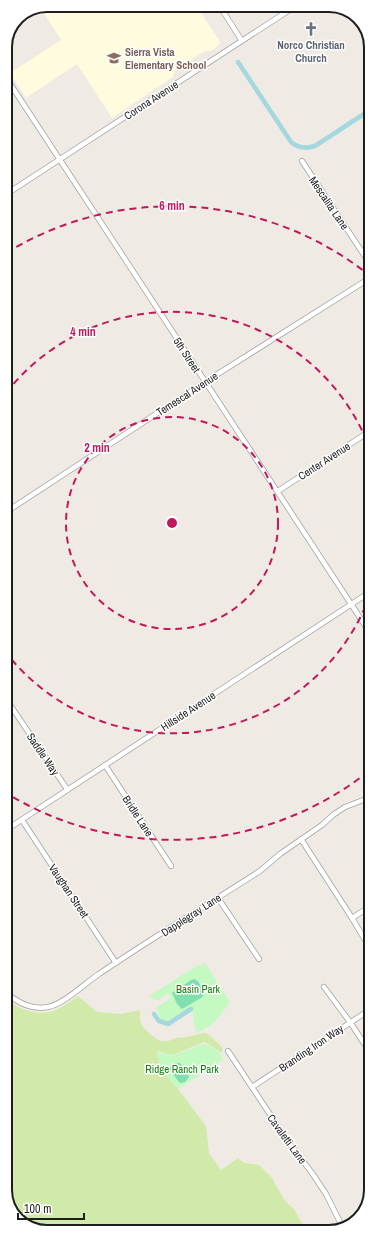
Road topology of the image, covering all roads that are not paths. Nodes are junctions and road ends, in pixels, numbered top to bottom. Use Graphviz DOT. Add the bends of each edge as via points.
graph roads {
  1 [pos="223,12"];
  2 [pos="286,12"];
  3 [pos="242,41"];
  4 [pos="12,87"];
  5 [pos="60,160"];
  6 [pos="302,161"];
  7 [pos="12,191"];
  8 [pos="364,255"];
  9 [pos="364,282"];
  10 [pos="205,382"];
  11 [pos="364,435"];
  12 [pos="278,491"];
  13 [pos="12,508"];
  14 [pos="364,596"];
  15 [pos="351,604"];
  16 [pos="364,624"];
  17 [pos="12,708"];
  18 [pos="105,766"];
  19 [pos="67,790"];
  20 [pos="364,800"];
  21 [pos="22,820"];
  22 [pos="12,826"];
  23 [pos="301,839"];
  24 [pos="171,866"];
  25 [pos="218,898"];
  26 [pos="364,910"];
  27 [pos="352,918"];
  28 [pos="364,938"];
  29 [pos="259,959"];
  30 [pos="116,963"];
  31 [pos="324,987"];
  32 [pos="12,998"];
  33 [pos="364,1013"];
  34 [pos="350,1022"];
  35 [pos="364,1043"];
  36 [pos="228,1051"];
  37 [pos="252,1087"];
  38 [pos="340,1223"];
  1 -- 3 [label="street"];
  2 -- 3 [label="street, Corona Avenue"];
  3 -- 5 [label="street, Corona Avenue"];
  4 -- 5 [label="street, 5th Street"];
  5 -- 7 [label="street, Corona Avenue"];
  5 -- 10 [label="street, 5th Street"];
  6 -- 8 [label="street, Mescalita Lane"];
  9 -- 10 [label="street, Temescal Avenue"];
  10 -- 12 [label="street, 5th Street"];
  10 -- 13 [label="street, Temescal Avenue"];
  11 -- 12 [label="street, Center Avenue"];
  12 -- 15 [label="street, 5th Street"];
  14 -- 15 [label="street, Hillside Avenue"];
  15 -- 16 [label="street, 5th Street"];
  15 -- 18 [label="street, Hillside Avenue"];
  17 -- 19 [label="street, Saddle Way"];
  18 -- 19 [label="street, Hillside Avenue"];
  18 -- 24 [label="street, Bridle Lane"];
  19 -- 21 [label="street, Hillside Avenue"];
  20 -- 23 [label="street, Dapplegray Lane" via="333,815"];
  21 -- 22 [label="street, Hillside Avenue"];
  21 -- 30 [label="street, Vaughan Street"];
  23 -- 25 [label="street, Dapplegray Lane" via="260,871"];
  23 -- 27 [label="street"];
  25 -- 29 [label="street"];
  25 -- 30 [label="street, Dapplegray Lane"];
  26 -- 27 [label="street"];
  27 -- 28 [label="street"];
  30 -- 32 [label="street, Dapplegray Lane" via="64,1000 49,1007 33,1007"];
  31 -- 34 [label="street"];
  33 -- 34 [label="street, Branding Iron Way"];
  34 -- 35 [label="street"];
  34 -- 37 [label="street, Branding Iron Way"];
  36 -- 37 [label="street, Cavaletti Lane"];
  37 -- 38 [label="street, Cavaletti Lane" via="326,1194"];
}
